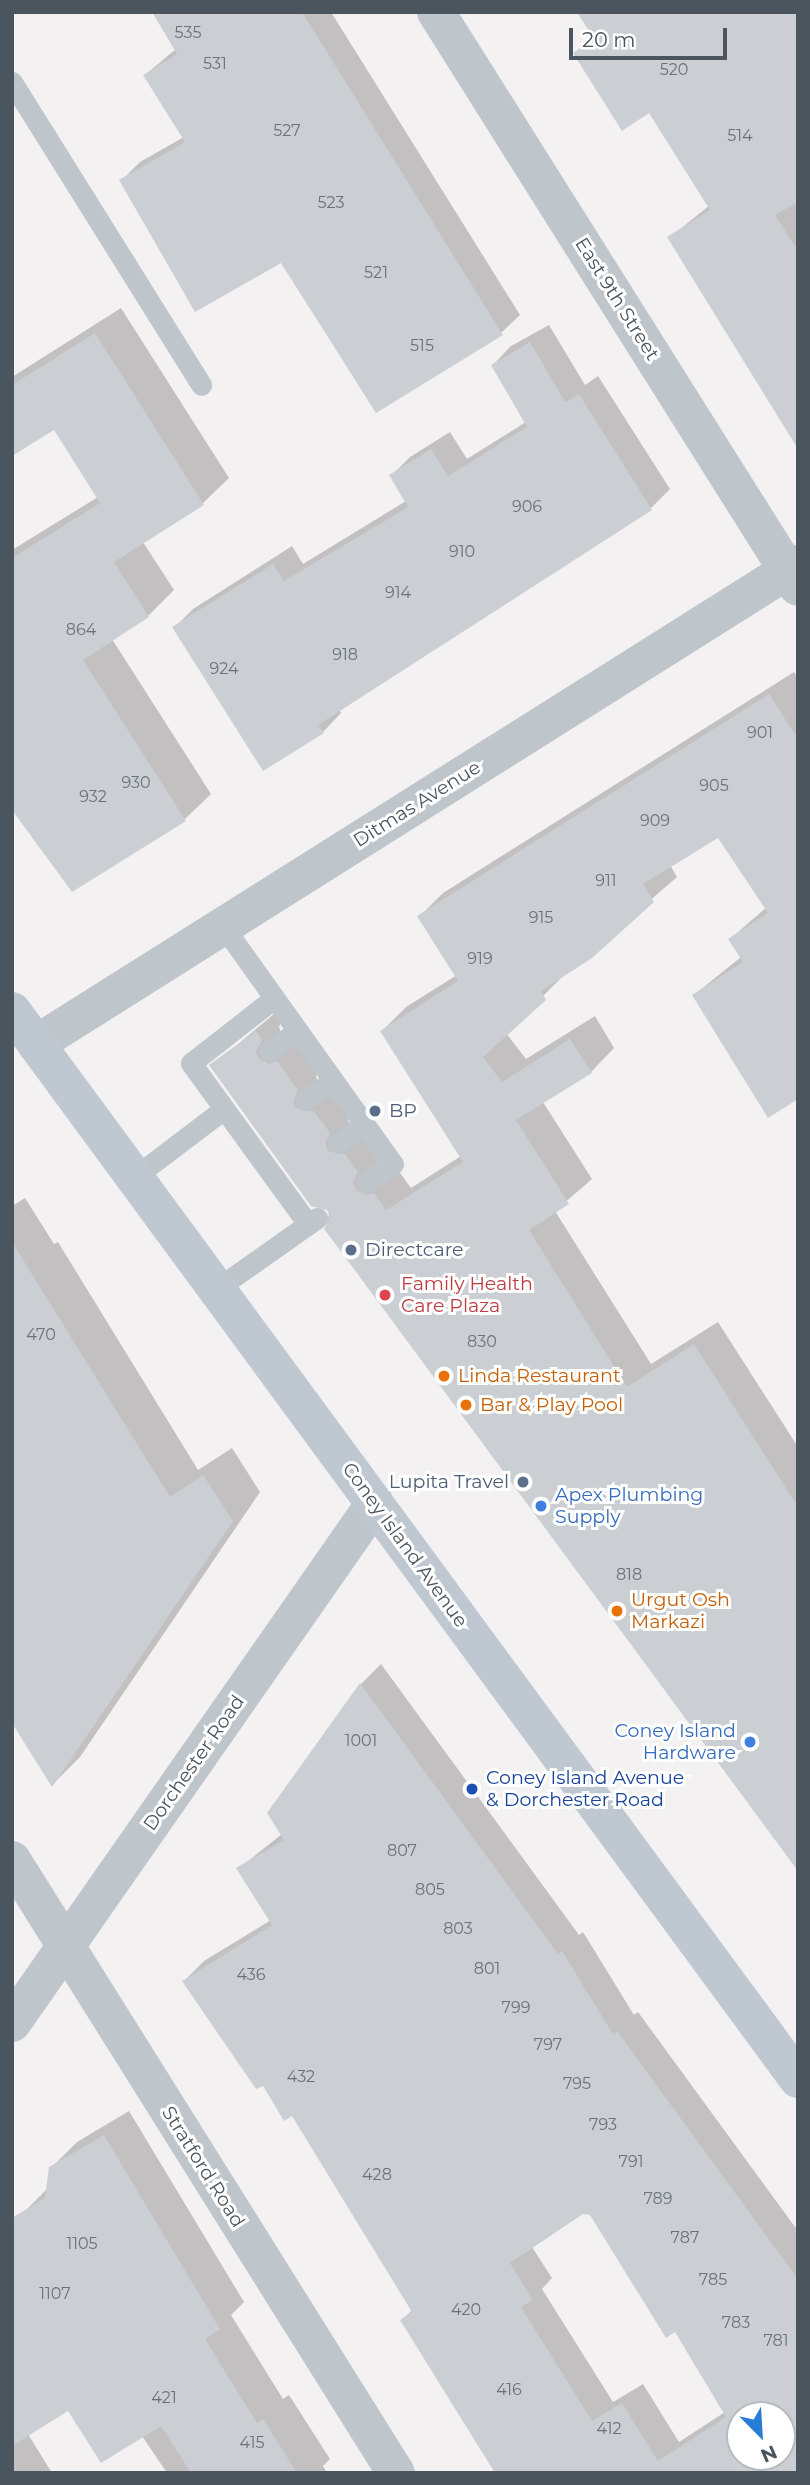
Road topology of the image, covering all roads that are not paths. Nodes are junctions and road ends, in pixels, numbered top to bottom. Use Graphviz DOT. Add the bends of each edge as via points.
graph roads {
  1 [pos="436,12"];
  2 [pos="12,82"];
  3 [pos="201,385"];
  4 [pos="794,574"];
  5 [pos="223,926"];
  6 [pos="274,999"];
  7 [pos="12,1011"];
  8 [pos="296,1032"];
  9 [pos="36,1044"];
  10 [pos="270,1051"];
  11 [pos="332,1081"];
  12 [pos="306,1100"];
  13 [pos="224,1109"];
  14 [pos="364,1125"];
  15 [pos="338,1143"];
  16 [pos="133,1178"];
  17 [pos="366,1182"];
  18 [pos="215,1290"];
  19 [pos="375,1503"];
  20 [pos="12,1860"];
  21 [pos="64,1946"];
  22 [pos="12,2023"];
  23 [pos="798,2079"];
  24 [pos="396,2473"];
  1 -- 4 [label="street, East 9th Street"];
  2 -- 3 [label="lane"];
  4 -- 5 [label="street, Ditmas Avenue"];
  5 -- 6 [label="lane"];
  5 -- 9 [label="street, Ditmas Avenue"];
  6 -- 8 [label="lane"];
  6 -- 13 [label="lane" via="191,1063 217,1088"];
  7 -- 9 [label="main road, Coney Island Avenue"];
  8 -- 10 [label="lane"];
  8 -- 11 [label="lane"];
  9 -- 16 [label="main road, Coney Island Avenue"];
  11 -- 12 [label="lane"];
  11 -- 14 [label="lane"];
  13 -- 16 [label="lane"];
  13 -- 18 [label="lane" via="253,1138 312,1221"];
  14 -- 15 [label="lane"];
  14 -- 17 [label="lane" via="393,1164"];
  16 -- 18 [label="main road, Coney Island Avenue"];
  18 -- 19 [label="main road, Coney Island Avenue"];
  19 -- 21 [label="street, Dorchester Road"];
  19 -- 23 [label="main road, Coney Island Avenue"];
  20 -- 21 [label="street, Stratford Road"];
  21 -- 22 [label="street, Dorchester Road"];
  21 -- 24 [label="street, Stratford Road"];
}
